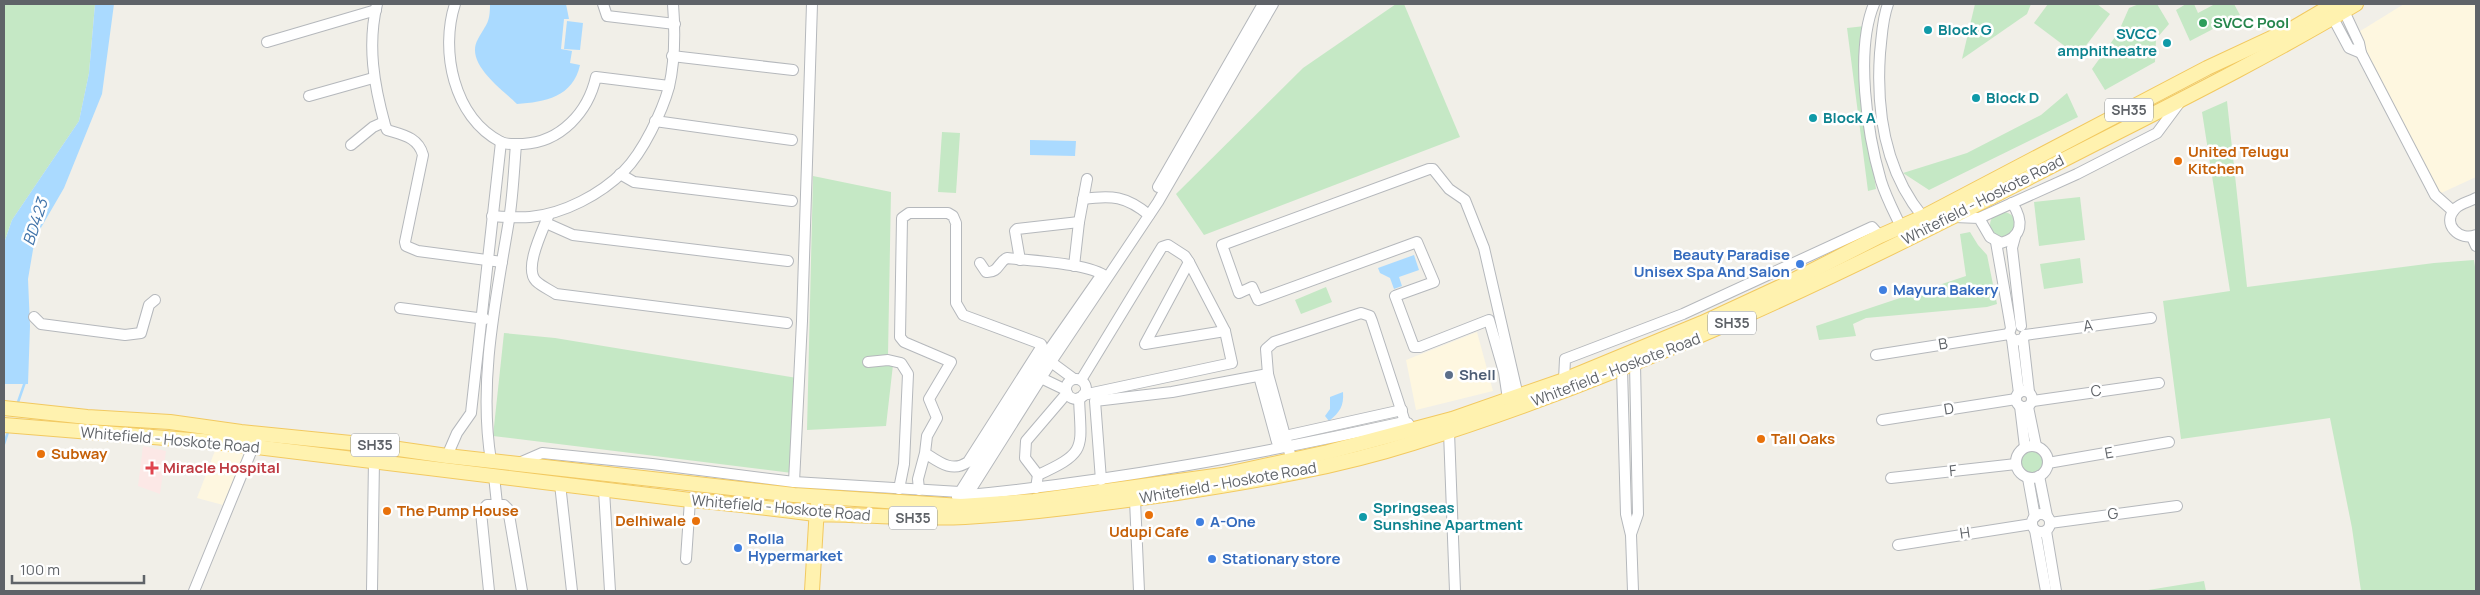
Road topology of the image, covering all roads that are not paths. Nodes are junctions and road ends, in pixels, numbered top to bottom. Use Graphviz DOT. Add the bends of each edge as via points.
graph roads {
  1 [pos="455,4"];
  2 [pos="603,4"];
  3 [pos="673,4"];
  4 [pos="812,4"];
  5 [pos="1263,4"];
  6 [pos="1273,4"];
  7 [pos="1874,4"];
  8 [pos="1888,4"];
  9 [pos="376,7"];
  10 [pos="2342,9"];
  11 [pos="674,24"];
  12 [pos="267,42"];
  13 [pos="672,56"];
  14 [pos="2207,68"];
  15 [pos="793,70"];
  16 [pos="373,78"];
  17 [pos="2212,84"];
  18 [pos="669,86"];
  19 [pos="309,96"];
  20 [pos="2182,99"];
  21 [pos="655,121"];
  22 [pos="384,122"];
  23 [pos="792,140"];
  24 [pos="501,142"];
  25 [pos="516,144"];
  26 [pos="352,145"];
  27 [pos="620,174"];
  28 [pos="1087,179"];
  29 [pos="1083,199"];
  30 [pos="792,201"];
  31 [pos="2473,202"];
  32 [pos="2012,203"];
  33 [pos="2453,211"];
  34 [pos="1147,214"];
  35 [pos="492,216"];
  36 [pos="509,217"];
  37 [pos="1924,217"];
  38 [pos="1955,217"];
  39 [pos="548,218"];
  40 [pos="1979,218"];
  41 [pos="1079,222"];
  42 [pos="1901,227"];
  43 [pos="1880,236"];
  44 [pos="2015,237"];
  45 [pos="2475,239"];
  46 [pos="1996,242"];
  47 [pos="487,260"];
  48 [pos="788,260"];
  49 [pos="1020,260"];
  50 [pos="502,262"];
  51 [pos="1190,262"];
  52 [pos="980,263"];
  53 [pos="1074,266"];
  54 [pos="1105,276"];
  55 [pos="155,300"];
  56 [pos="400,308"];
  57 [pos="1743,311"];
  58 [pos="34,317"];
  59 [pos="2151,318"];
  60 [pos="480,319"];
  61 [pos="494,320"];
  62 [pos="787,323"];
  63 [pos="1225,331"];
  64 [pos="2017,333"];
  65 [pos="1045,348"];
  66 [pos="1876,355"];
  67 [pos="868,362"];
  68 [pos="1051,362"];
  69 [pos="1629,366"];
  70 [pos="1263,375"];
  71 [pos="1042,378"];
  72 [pos="1078,379"];
  73 [pos="1564,380"];
  74 [pos="2159,383"];
  75 [pos="1066,392"];
  76 [pos="1081,396"];
  77 [pos="1513,397"];
  78 [pos="2024,400"];
  79 [pos="4,408"];
  80 [pos="1402,410"];
  81 [pos="1882,420"];
  82 [pos="4,425"];
  83 [pos="1408,426"];
  84 [pos="1449,432"];
  85 [pos="258,433"];
  86 [pos="1281,437"];
  87 [pos="2169,442"];
  88 [pos="2030,446"];
  89 [pos="254,447"];
  90 [pos="925,453"];
  91 [pos="1285,455"];
  92 [pos="447,456"];
  93 [pos="374,460"];
  94 [pos="492,461"];
  95 [pos="2048,463"];
  96 [pos="516,464"];
  97 [pos="2016,464"];
  98 [pos="1038,474"];
  99 [pos="494,476"];
  100 [pos="2039,476"];
  101 [pos="1891,478"];
  102 [pos="2028,478"];
  103 [pos="1101,480"];
  104 [pos="794,482"];
  105 [pos="560,484"];
  106 [pos="1036,488"];
  107 [pos="899,489"];
  108 [pos="604,490"];
  109 [pos="919,490"];
  110 [pos="817,497"];
  111 [pos="690,500"];
  112 [pos="1136,500"];
  113 [pos="497,504"];
  114 [pos="959,505"];
  115 [pos="2177,506"];
  116 [pos="817,514"];
  117 [pos="2041,524"];
  118 [pos="1898,545"];
  119 [pos="686,559"];
  120 [pos="194,591"];
  121 [pos="372,591"];
  122 [pos="489,591"];
  123 [pos="522,591"];
  124 [pos="572,591"];
  125 [pos="610,591"];
  126 [pos="812,591"];
  127 [pos="1139,591"];
  128 [pos="1455,591"];
  129 [pos="1633,591"];
  130 [pos="2046,591"];
  131 [pos="2056,591"];
  1 -- 24 [label="street" via="448,49 456,85 474,117"];
  2 -- 11 [label="street" via="607,16"];
  3 -- 11 [label="street"];
  4 -- 104 [label="street"];
  5 -- 34 [label="street"];
  6 -- 34 [label="street"];
  7 -- 42 [label="street" via="1867,22 1864,63 1870,139 1883,187"];
  8 -- 37 [label="street" via="1883,18 1878,98 1882,122 1893,167 1908,199"];
  9 -- 12 [label="street"];
  9 -- 16 [label="street"];
  10 -- 14 [label="main road, Whitefield - Hoskote Road / SH35"];
  10 -- 17 [label="main road, Whitefield - Hoskote Road / SH35"];
  10 -- 33 [label="street" via="2359,43 2360,53 2435,195"];
  11 -- 13 [label="street"];
  13 -- 15 [label="street"];
  13 -- 18 [label="street"];
  14 -- 17 [label="main road"];
  14 -- 37 [label="main road, Whitefield - Hoskote Road / SH35"];
  16 -- 19 [label="street"];
  16 -- 22 [label="street"];
  17 -- 20 [label="main road, Whitefield - Hoskote Road / SH35"];
  18 -- 21 [label="street"];
  18 -- 25 [label="street" via="596,77 585,106 568,126 546,139"];
  20 -- 32 [label="street" via="2157,133"];
  20 -- 38 [label="main road, Whitefield - Hoskote Road / SH35"];
  21 -- 23 [label="street"];
  21 -- 27 [label="street"];
  22 -- 26 [label="street"];
  22 -- 47 [label="street" via="387,130 420,145 423,155 406,246 418,251"];
  24 -- 25 [label="street"];
  24 -- 35 [label="street"];
  25 -- 36 [label="street"];
  27 -- 30 [label="street" via="634,182"];
  27 -- 39 [label="street" via="600,190"];
  28 -- 29 [label="street"];
  29 -- 34 [label="street" via="1125,198"];
  29 -- 41 [label="street"];
  31 -- 33 [label="street" via="2457,206"];
  32 -- 40 [label="street"];
  32 -- 44 [label="street" via="2021,224"];
  33 -- 45 [label="street" via="2450,216 2452,228 2460,236"];
  34 -- 54 [label="street"];
  35 -- 36 [label="street"];
  35 -- 47 [label="street"];
  36 -- 39 [label="street"];
  36 -- 50 [label="street"];
  37 -- 42 [label="main road, Whitefield - Hoskote Road / SH35"];
  38 -- 40 [label="street"];
  38 -- 57 [label="main road, Whitefield - Hoskote Road / SH35"];
  39 -- 48 [label="street" via="573,235"];
  39 -- 62 [label="street" via="532,270 535,281 556,294"];
  40 -- 46 [label="street"];
  41 -- 49 [label="street" via="1017,230"];
  41 -- 53 [label="street"];
  42 -- 43 [label="main road, Whitefield - Hoskote Road / SH35"];
  43 -- 57 [label="main road, Whitefield - Hoskote Road / SH35"];
  43 -- 73 [label="street" via="1872,227 1683,314 1565,360"];
  44 -- 46 [label="street"];
  44 -- 64 [label="street" via="2012,248"];
  46 -- 64 [label="street"];
  47 -- 50 [label="street"];
  47 -- 60 [label="street"];
  49 -- 52 [label="street" via="1006,258 998,269 990,272 986,272"];
  49 -- 53 [label="street"];
  50 -- 61 [label="street"];
  51 -- 63 [label="street"];
  51 -- 63 [label="street" via="1145,344"];
  51 -- 72 [label="street" via="1168,246 1162,247"];
  53 -- 54 [label="street"];
  54 -- 65 [label="street"];
  54 -- 68 [label="street"];
  55 -- 58 [label="street" via="149,305 141,333 136,335 41,324"];
  56 -- 60 [label="street"];
  57 -- 69 [label="main road, Whitefield - Hoskote Road / SH35"];
  57 -- 73 [label="main road, Whitefield - Hoskote Road / SH35"];
  59 -- 64 [label="street, A"];
  60 -- 61 [label="street"];
  60 -- 92 [label="street" via="471,413"];
  61 -- 94 [label="street" via="485,403"];
  63 -- 76 [label="street" via="1232,362"];
  64 -- 66 [label="street, B"];
  64 -- 78 [label="street"];
  65 -- 90 [label="street" via="968,462 958,467 947,467"];
  65 -- 90 [label="street" via="963,315 959,310 956,303 956,223 953,216 948,213 904,215 900,337 904,342 951,362 929,398 936,418 927,436"];
  65 -- 114 [label="street"];
  67 -- 107 [label="street" via="888,360 901,363 908,374 904,464"];
  68 -- 71 [label="street"];
  68 -- 72 [label="street"];
  69 -- 84 [label="main road, Whitefield - Hoskote Road / SH35"];
  69 -- 129 [label="street" via="1638,514 1631,535"];
  70 -- 80 [label="street" via="1265,354 1274,342 1366,314 1372,322"];
  70 -- 86 [label="street"];
  70 -- 103 [label="street" via="1172,392 1094,401"];
  71 -- 75 [label="street"];
  71 -- 114 [label="street"];
  72 -- 75 [label="street" via="1067,384"];
  72 -- 76 [label="street" via="1086,389"];
  73 -- 77 [label="main road, Whitefield - Hoskote Road / SH35"];
  74 -- 78 [label="street, C"];
  75 -- 76 [label="street" via="1072,398"];
  75 -- 98 [label="street" via="1026,440 1025,458"];
  76 -- 98 [label="street" via="1081,439 1075,454"];
  77 -- 77 [label="street" via="1484,248 1464,200 1449,189 1433,169 1222,246 1239,293 1252,287 1258,300 1417,242 1434,282 1395,296 1414,347 1488,320"];
  77 -- 83 [label="main road, Whitefield - Hoskote Road / SH35"];
  78 -- 81 [label="street, D"];
  78 -- 88 [label="street"];
  79 -- 85 [label="main road, Whitefield - Hoskote Road / SH35"];
  80 -- 83 [label="street"];
  80 -- 86 [label="street"];
  82 -- 89 [label="main road, Whitefield - Hoskote Road / SH35"];
  83 -- 91 [label="main road, Whitefield - Hoskote Road / SH35"];
  84 -- 112 [label="main road, Whitefield - Hoskote Road / SH35" via="1330,465"];
  84 -- 128 [label="street"];
  85 -- 89 [label="street"];
  85 -- 92 [label="main road, Whitefield - Hoskote Road / SH35"];
  86 -- 91 [label="street"];
  87 -- 95 [label="street, E"];
  88 -- 95 [label="street" via="2045,452"];
  88 -- 97 [label="street" via="2017,454"];
  89 -- 93 [label="main road, Whitefield - Hoskote Road / SH35"];
  89 -- 120 [label="street"];
  90 -- 109 [label="street" via="918,479"];
  91 -- 103 [label="street"];
  91 -- 114 [label="main road, Whitefield - Hoskote Road / SH35" via="1222,475 1129,490 1034,501"];
  92 -- 94 [label="main road, Whitefield - Hoskote Road / SH35"];
  93 -- 99 [label="main road, Whitefield - Hoskote Road / SH35"];
  93 -- 121 [label="street"];
  94 -- 96 [label="main road, Whitefield - Hoskote Road / SH35"];
  95 -- 100 [label="street"];
  96 -- 104 [label="street" via="542,453"];
  96 -- 110 [label="main road, Whitefield - Hoskote Road / SH35"];
  97 -- 101 [label="street, F"];
  97 -- 102 [label="street" via="2020,473"];
  98 -- 106 [label="street"];
  99 -- 105 [label="main road, Whitefield - Hoskote Road / SH35"];
  99 -- 113 [label="street"];
  100 -- 102 [label="street"];
  100 -- 117 [label="street"];
  102 -- 117 [label="street"];
  103 -- 106 [label="street"];
  104 -- 107 [label="street"];
  105 -- 108 [label="main road, Whitefield - Hoskote Road / SH35"];
  105 -- 124 [label="street"];
  106 -- 114 [label="street"];
  107 -- 109 [label="street"];
  108 -- 111 [label="main road, Whitefield - Hoskote Road / SH35"];
  108 -- 125 [label="street"];
  109 -- 114 [label="street"];
  110 -- 114 [label="main road, Whitefield - Hoskote Road / SH35"];
  110 -- 116 [label="main road"];
  111 -- 116 [label="main road, Whitefield - Hoskote Road / SH35"];
  111 -- 119 [label="street"];
  112 -- 114 [label="main road, Whitefield - Hoskote Road / SH35" via="1034,512"];
  112 -- 127 [label="street"];
  113 -- 122 [label="street" via="487,505 482,512"];
  113 -- 123 [label="street" via="504,504 508,509"];
  114 -- 116 [label="main road, Whitefield - Hoskote Road / SH35"];
  115 -- 117 [label="street, G"];
  116 -- 126 [label="main road"];
  117 -- 118 [label="street, H"];
  117 -- 130 [label="street"];
  117 -- 131 [label="street"];
}
